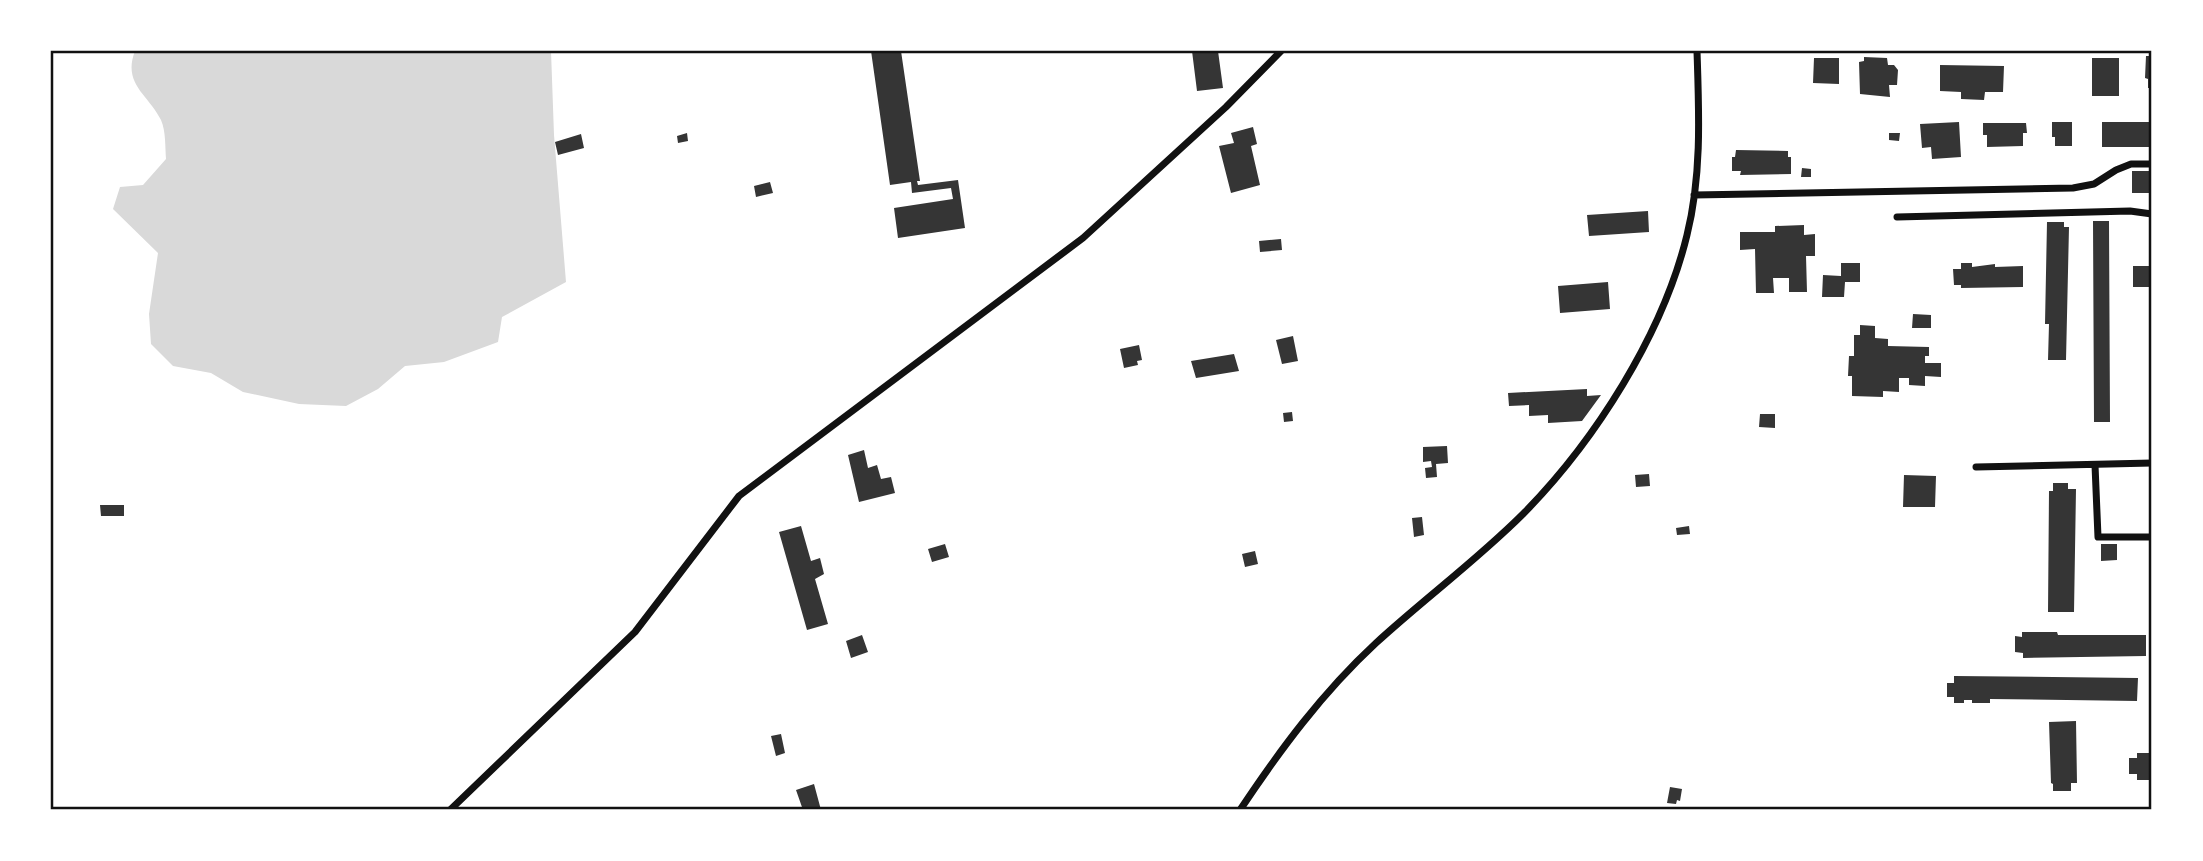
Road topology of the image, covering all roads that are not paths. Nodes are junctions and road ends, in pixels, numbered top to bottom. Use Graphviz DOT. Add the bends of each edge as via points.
graph roads {
  1 [pos="1281,51"];
  2 [pos="1697,51"];
  3 [pos="2152,164"];
  4 [pos="1693,195"];
  5 [pos="2152,214"];
  6 [pos="1897,218"];
  7 [pos="2152,463"];
  8 [pos="2095,465"];
  9 [pos="1976,467"];
  10 [pos="2152,537"];
  11 [pos="450,810"];
  12 [pos="1240,810"];
  1 -- 11 [label="street" via="1083,238 739,496 635,632"];
  2 -- 4 [label="street" via="1700,121"];
  3 -- 4 [label="street" via="2131,164 2094,184 2073,188"];
  4 -- 12 [label="street" via="1687,234 1667,300 1623,386 1583,444 1524,513 1375,644 1316,705"];
  5 -- 6 [label="street"];
  7 -- 8 [label="street"];
  8 -- 9 [label="street"];
  8 -- 10 [label="street" via="2098,537"];
}
